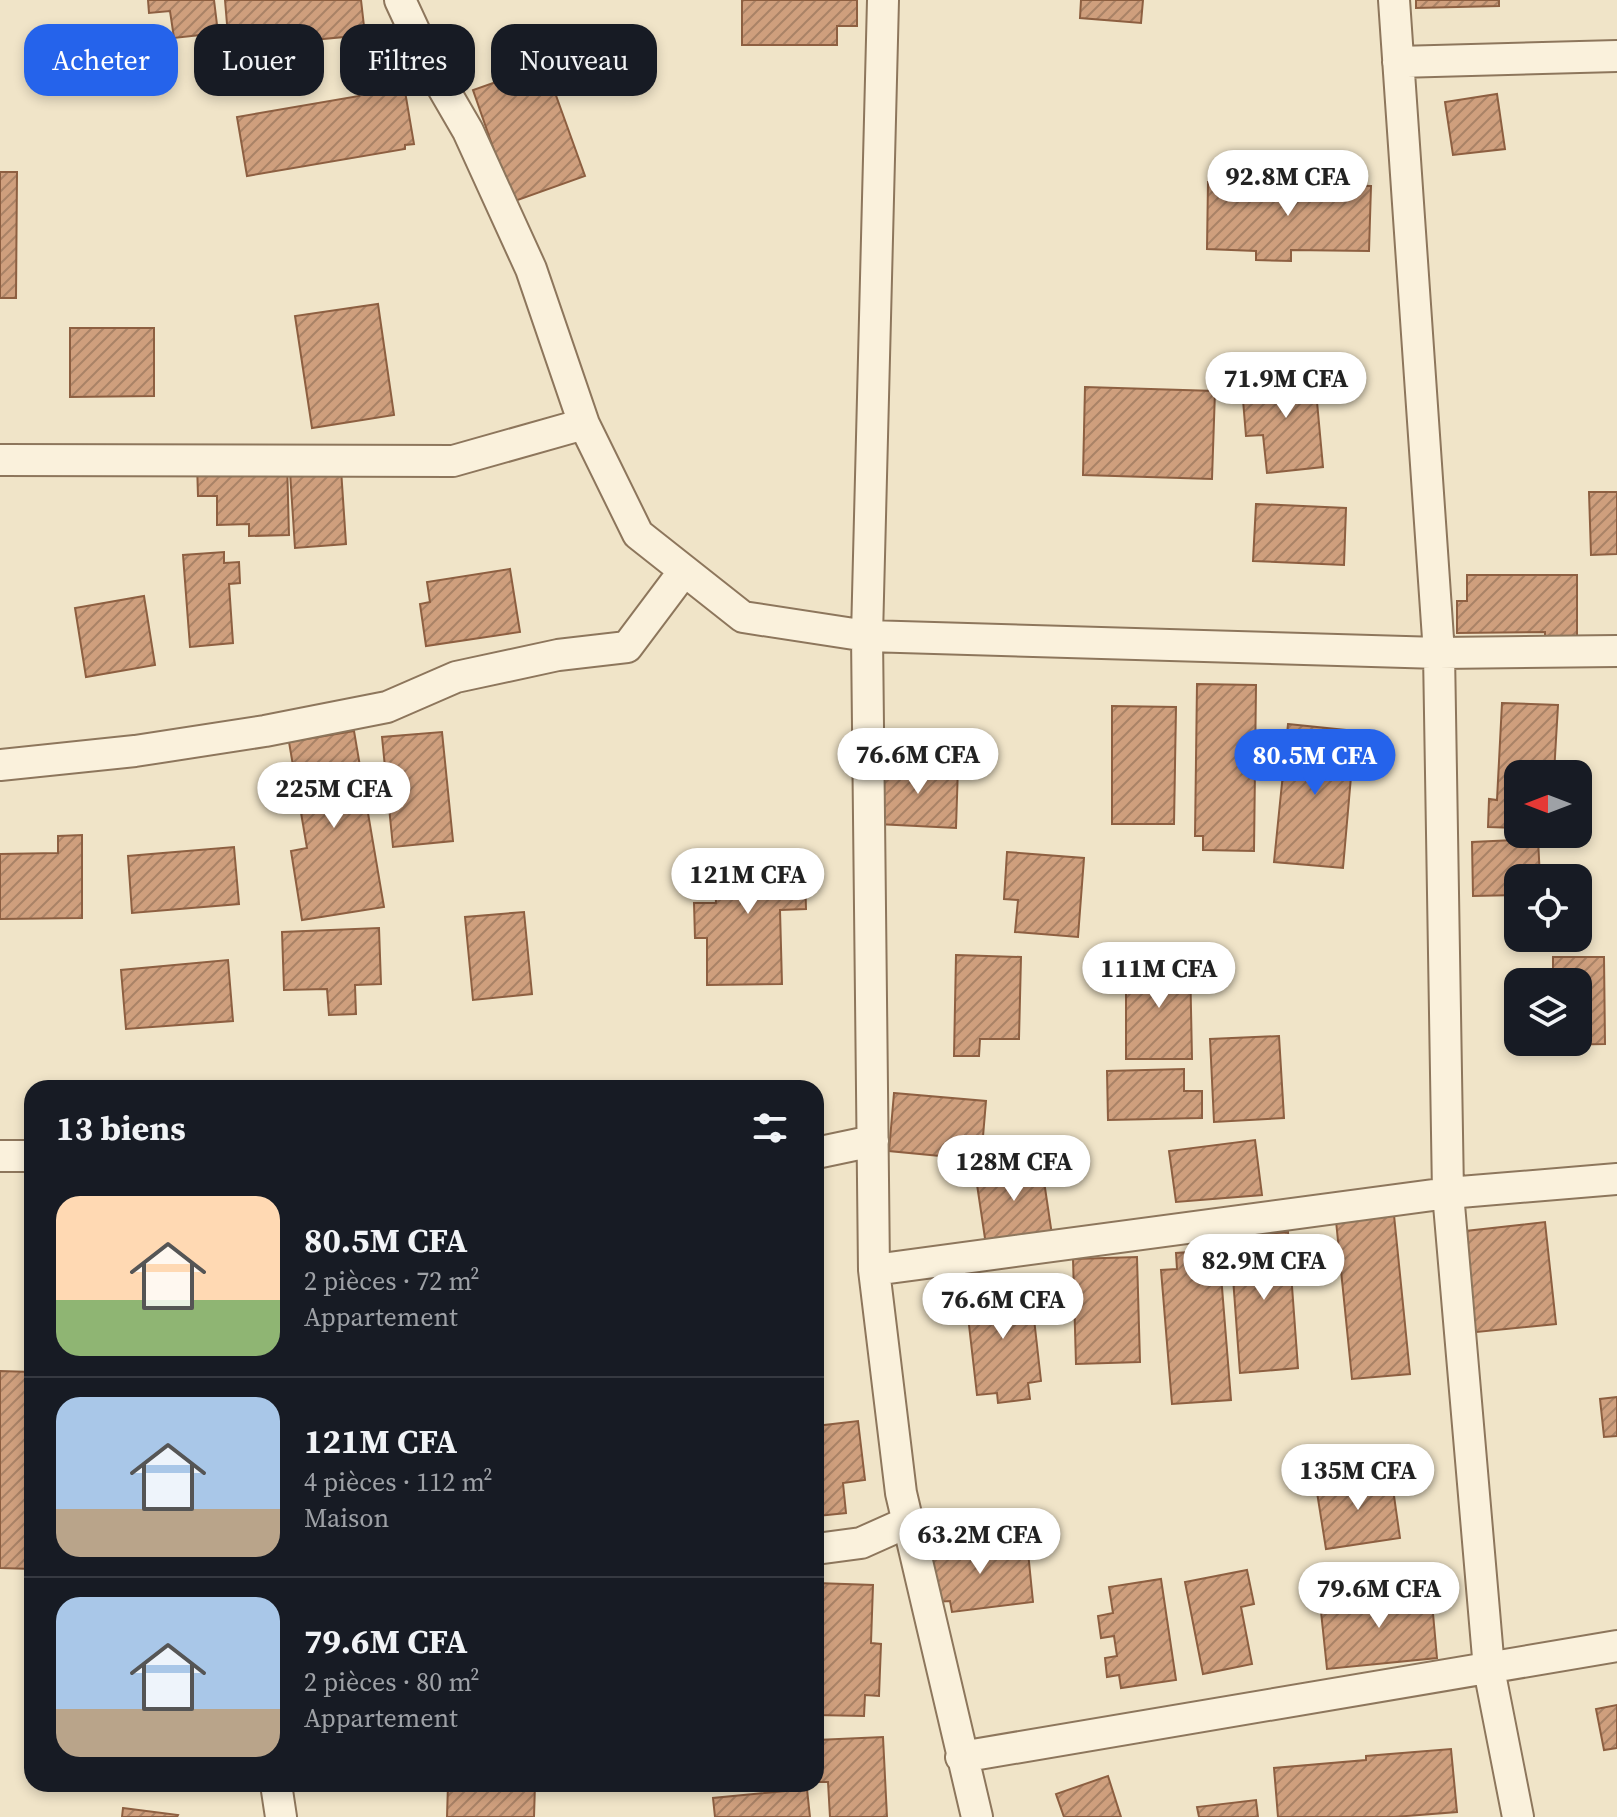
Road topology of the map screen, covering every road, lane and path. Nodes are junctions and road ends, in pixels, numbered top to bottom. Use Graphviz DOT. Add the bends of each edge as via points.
graph roads {
  1 [pos="400,0"];
  2 [pos="883,0"];
  3 [pos="1394,0"];
  4 [pos="1617,56"];
  5 [pos="1398,62"];
  6 [pos="584,424"];
  7 [pos="0,460"];
  8 [pos="684,571"];
  9 [pos="867,636"];
  10 [pos="1617,651"];
  11 [pos="1439,653"];
  12 [pos="0,765"];
  13 [pos="873,1141"];
  14 [pos="824,1151"];
  15 [pos="0,1156"];
  16 [pos="24,1156"];
  17 [pos="1617,1179"];
  18 [pos="1448,1193"];
  19 [pos="874,1270"];
  20 [pos="908,1522"];
  21 [pos="824,1548"];
  22 [pos="1617,1646"];
  23 [pos="1489,1669"];
  24 [pos="961,1757"];
  25 [pos="277,1792"];
  26 [pos="281,1817"];
  27 [pos="977,1817"];
  28 [pos="1518,1817"];
  1 -- 6 [label="street" via="531,269"];
  2 -- 9 [label="street"];
  3 -- 5 [label="street"];
  4 -- 5 [label="street"];
  5 -- 11 [label="street"];
  6 -- 7 [label="street" via="453,461"];
  6 -- 8 [label="street" via="638,534"];
  8 -- 9 [label="street" via="743,617"];
  8 -- 12 [label="street" via="627,647 558,655 456,677 387,707 265,731"];
  9 -- 11 [label="street"];
  9 -- 13 [label="street"];
  10 -- 11 [label="street"];
  11 -- 18 [label="street"];
  13 -- 14 [label="street"];
  13 -- 19 [label="street"];
  15 -- 16 [label="street"];
  17 -- 18 [label="street"];
  18 -- 19 [label="street"];
  18 -- 23 [label="street"];
  19 -- 20 [label="street"];
  20 -- 21 [label="street" via="861,1543"];
  20 -- 24 [label="street"];
  22 -- 23 [label="street"];
  23 -- 24 [label="street"];
  23 -- 28 [label="street"];
  24 -- 27 [label="street"];
  25 -- 26 [label="street"];
}
